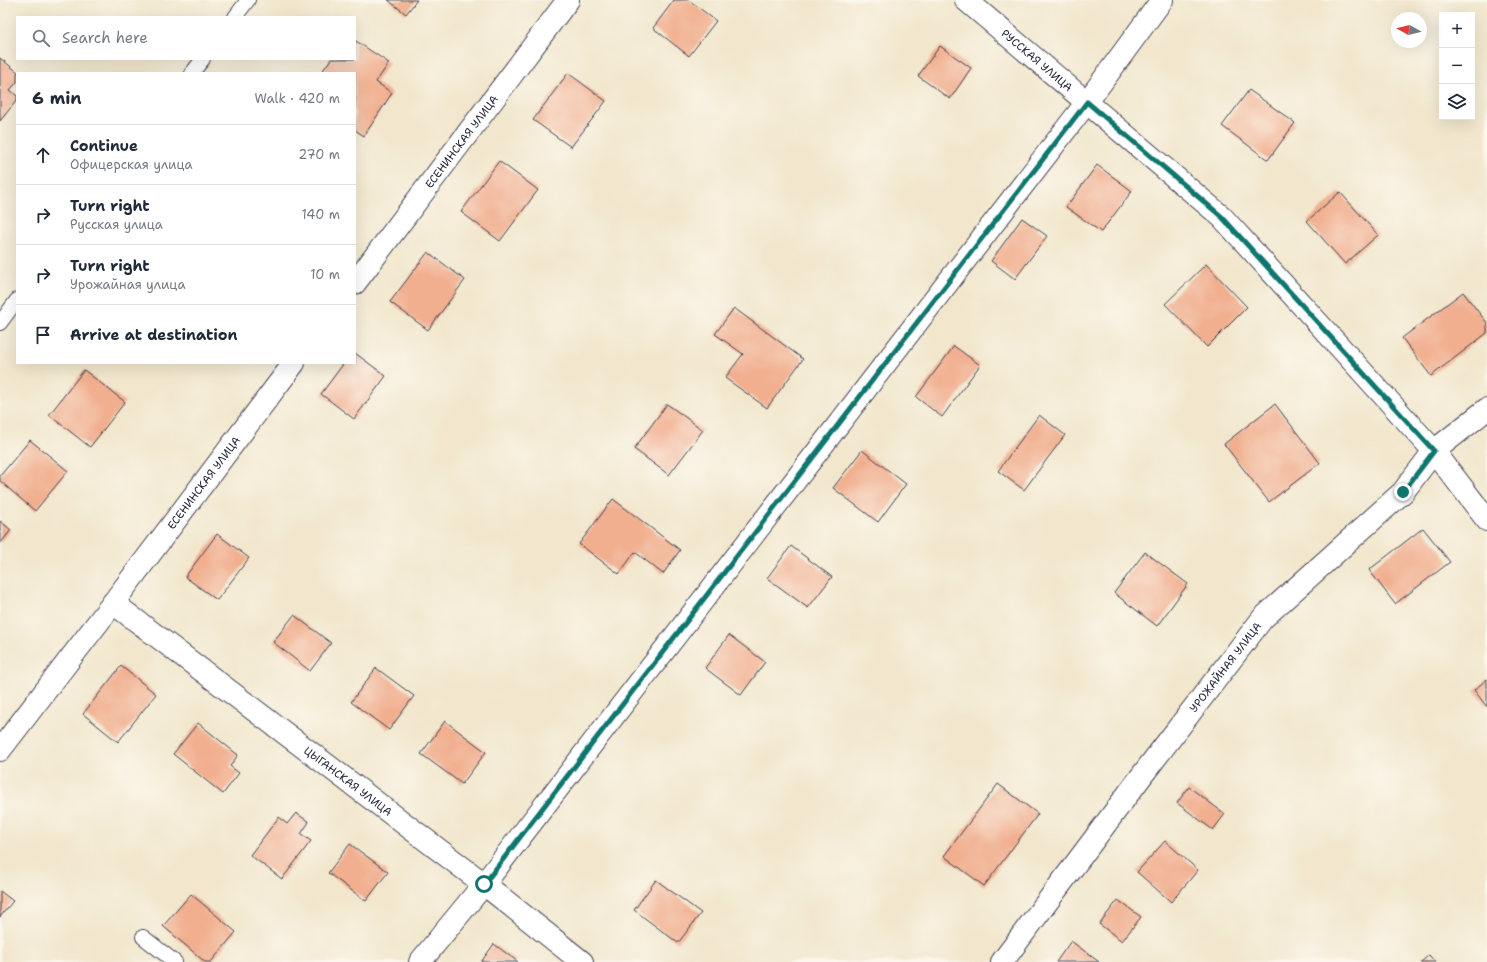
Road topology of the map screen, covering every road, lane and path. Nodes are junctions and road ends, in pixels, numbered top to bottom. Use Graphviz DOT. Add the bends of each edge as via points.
graph roads {
  1 [pos="248,0"];
  2 [pos="568,0"];
  3 [pos="966,0"];
  4 [pos="1162,0"];
  5 [pos="236,16"];
  6 [pos="202,60"];
  7 [pos="193,72"];
  8 [pos="1087,102"];
  9 [pos="356,281"];
  10 [pos="16,301"];
  11 [pos="0,323"];
  12 [pos="293,364"];
  13 [pos="1487,409"];
  14 [pos="1434,451"];
  15 [pos="1487,520"];
  16 [pos="113,603"];
  17 [pos="0,750"];
  18 [pos="484,884"];
  19 [pos="143,937"];
  20 [pos="175,962"];
  21 [pos="420,962"];
  22 [pos="582,962"];
  23 [pos="1002,962"];
  1 -- 5 [label="lane"];
  2 -- 9 [label="street, ЕСЕНИНСКАЯ УЛИЦА"];
  3 -- 8 [label="street, РУССКАЯ УЛИЦА"];
  4 -- 8 [label="street"];
  6 -- 7 [label="lane"];
  8 -- 14 [label="street, РУССКАЯ УЛИЦА" via="1222,217"];
  8 -- 18 [label="street"];
  10 -- 11 [label="lane"];
  12 -- 16 [label="street, ЕСЕНИНСКАЯ УЛИЦА"];
  13 -- 14 [label="street, УРОЖАЙНАЯ УЛИЦА"];
  14 -- 15 [label="street, РУССКАЯ УЛИЦА"];
  14 -- 23 [label="street, УРОЖАЙНАЯ УЛИЦА" via="1403,492 1262,618"];
  16 -- 17 [label="street, ЕСЕНИНСКАЯ УЛИЦА"];
  16 -- 18 [label="street, ЦЫГАНСКАЯ УЛИЦА"];
  18 -- 21 [label="street"];
  18 -- 22 [label="street, ЦЫГАНСКАЯ УЛИЦА"];
  19 -- 20 [label="lane"];
}
